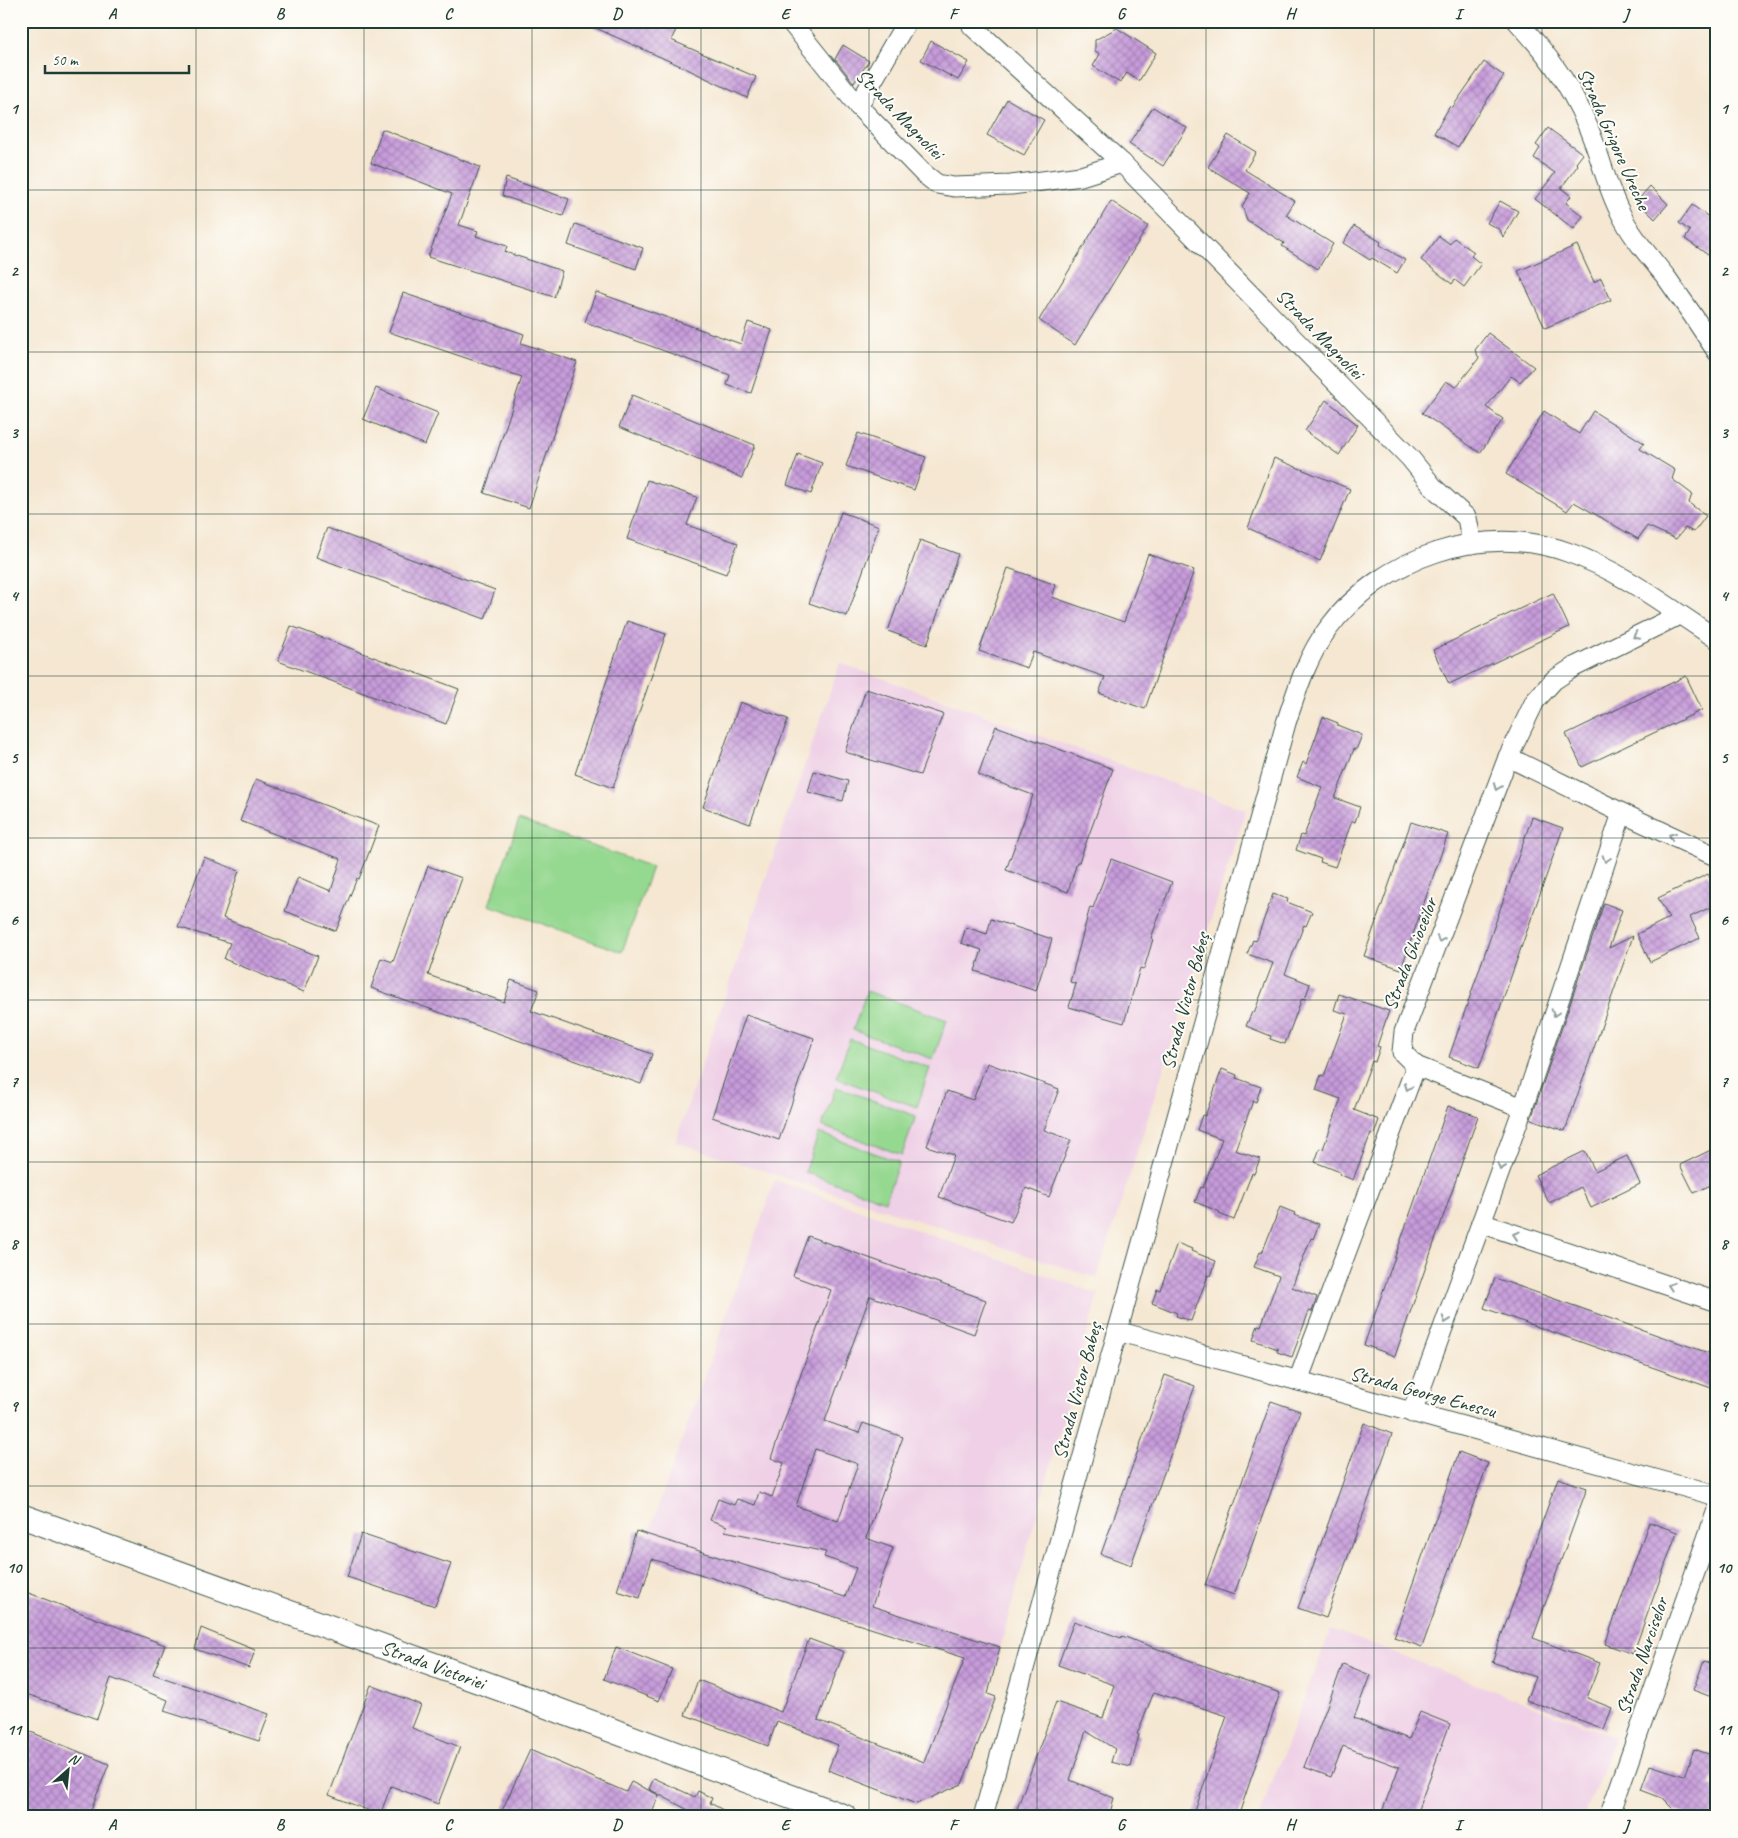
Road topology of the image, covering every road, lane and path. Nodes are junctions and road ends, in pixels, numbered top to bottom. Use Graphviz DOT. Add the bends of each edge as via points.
graph roads {
  1 [pos="790,21"];
  2 [pos="907,21"];
  3 [pos="1517,21"];
  4 [pos="972,26"];
  5 [pos="858,106"];
  6 [pos="1122,163"];
  7 [pos="1717,352"];
  8 [pos="1472,544"];
  9 [pos="1679,615"];
  10 [pos="1717,639"];
  11 [pos="1508,757"];
  12 [pos="1622,813"];
  13 [pos="1717,857"];
  14 [pos="1416,1066"];
  15 [pos="1523,1108"];
  16 [pos="1481,1223"];
  17 [pos="1717,1302"];
  18 [pos="1117,1331"];
  19 [pos="1298,1381"];
  20 [pos="1412,1413"];
  21 [pos="1717,1496"];
  22 [pos="1717,1510"];
  23 [pos="21,1516"];
  24 [pos="844,1817"];
  25 [pos="983,1817"];
  26 [pos="1610,1817"];
  1 -- 5 [label="street, Strada Magnoliei"];
  2 -- 5 [label="street"];
  3 -- 7 [label="street, Strada Grigore Ureche" via="1556,67 1575,97 1620,213"];
  4 -- 6 [label="street, Strada Magnoliei"];
  5 -- 6 [label="street, Strada Magnoliei" via="937,184 954,187 1011,185 1081,176"];
  6 -- 8 [label="street, Strada Magnoliei" via="1410,458 1434,488 1467,518"];
  8 -- 9 [label="street, Strada Victor Babeș" via="1542,544 1570,552 1632,583"];
  8 -- 18 [label="street, Strada Victor Babeș" via="1440,551 1403,566 1360,594 1328,629 1300,679"];
  9 -- 10 [label="street, Strada Victor Babeș"];
  9 -- 11 [label="street, Strada Ghioceilor, one-way" via="1554,680 1535,701"];
  11 -- 12 [label="street"];
  11 -- 14 [label="street, Strada Ghioceilor, one-way" via="1404,1032 1402,1052"];
  13 -- 12 [label="street, one-way"];
  12 -- 15 [label="street, one-way"];
  14 -- 15 [label="street"];
  14 -- 19 [label="street, one-way"];
  15 -- 16 [label="street, one-way"];
  17 -- 16 [label="street, one-way"];
  16 -- 20 [label="street, one-way"];
  18 -- 19 [label="street, Strada George Enescu"];
  18 -- 25 [label="street, Strada Victor Babeș"];
  19 -- 20 [label="street, Strada George Enescu"];
  20 -- 21 [label="street, Strada George Enescu"];
  22 -- 26 [label="street, Strada Narciselor"];
  23 -- 24 [label="street, Strada Victoriei"];
}
